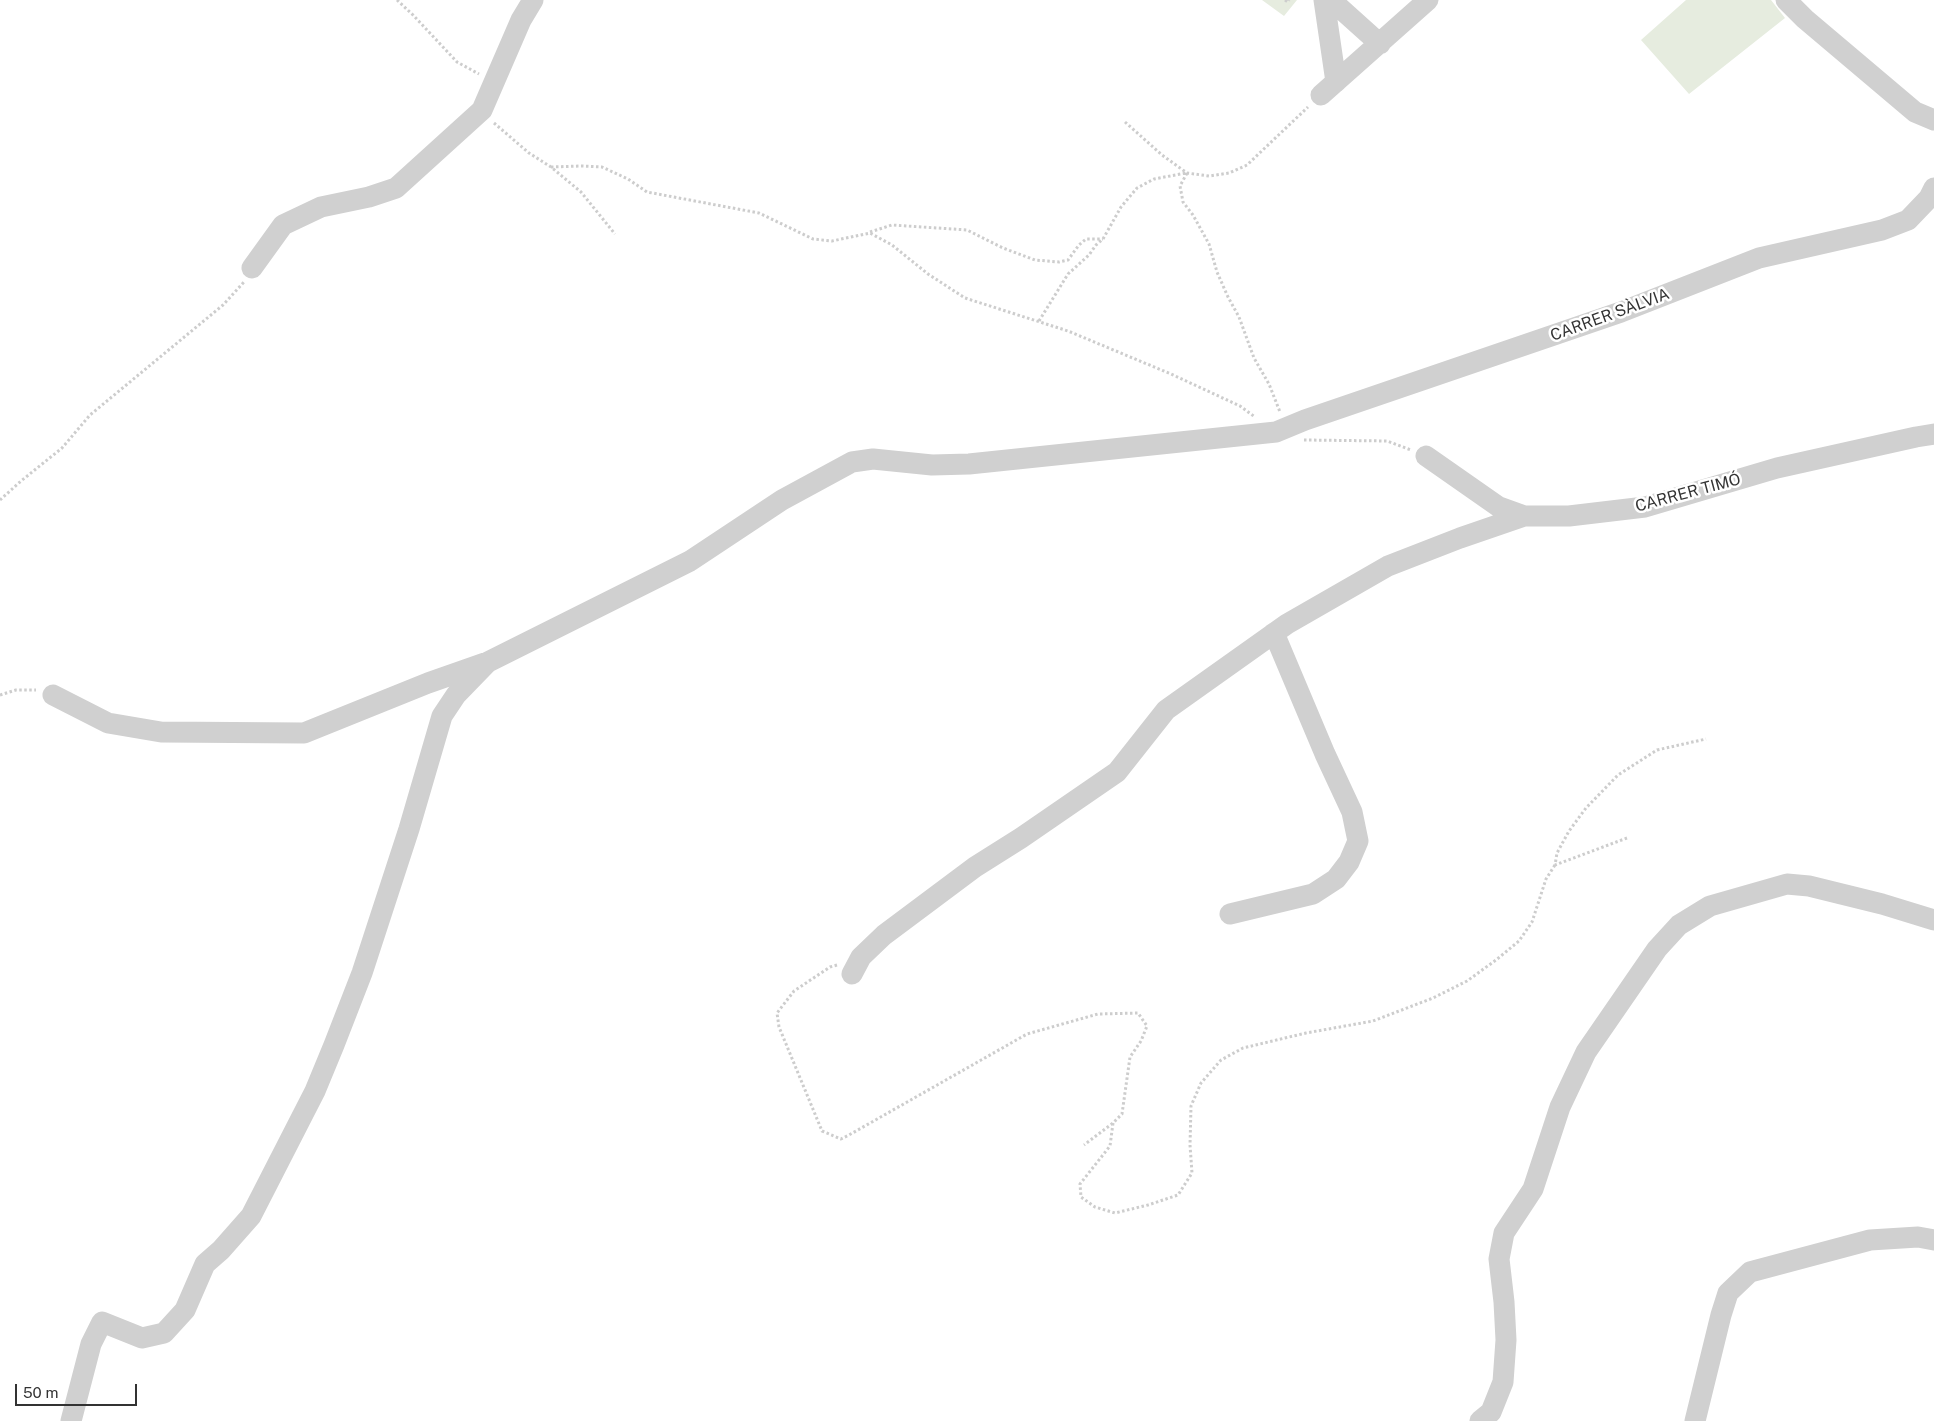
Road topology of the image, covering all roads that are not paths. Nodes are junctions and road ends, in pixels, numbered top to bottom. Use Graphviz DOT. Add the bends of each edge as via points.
graph roads {
  1 [pos="533,0"];
  2 [pos="1324,0"];
  3 [pos="1332,0"];
  4 [pos="1428,0"];
  5 [pos="1786,0"];
  6 [pos="1373,37"];
  7 [pos="1331,50"];
  8 [pos="1934,120"];
  9 [pos="1934,188"];
  10 [pos="252,268"];
  11 [pos="1934,434"];
  12 [pos="1426,456"];
  13 [pos="1524,516"];
  14 [pos="1274,634"];
  15 [pos="488,662"];
  16 [pos="53,696"];
  17 [pos="1230,914"];
  18 [pos="1934,920"];
  19 [pos="857,966"];
  20 [pos="1934,1240"];
  21 [pos="71,1421"];
  22 [pos="1480,1421"];
  23 [pos="1695,1421"];
  1 -- 10 [label="street" via="482,110 396,188 321,207 283,225"];
  2 -- 7 [label="street"];
  3 -- 6 [label="street"];
  4 -- 6 [label="street"];
  5 -- 8 [label="street" via="1915,112"];
  6 -- 7 [label="street" via="1344,36"];
  6 -- 7 [label="street" via="1329,89"];
  9 -- 15 [label="street, CARRER SÀLVIA" via="1908,220 1882,230 1759,258 1612,315 1279,431 969,464 932,465 873,459 852,462 782,500 690,561"];
  11 -- 13 [label="street, CARRER TIMÓ" via="1777,468 1645,507 1569,516"];
  12 -- 13 [label="street, CARRER TIMÓ" via="1499,507"];
  13 -- 14 [label="street" via="1388,566"];
  14 -- 17 [label="street" via="1352,812 1358,841 1349,862 1336,879 1313,894"];
  14 -- 19 [label="street" via="1166,710 1117,772 975,866 884,935"];
  15 -- 16 [label="street" via="304,733 161,732 108,723"];
  15 -- 21 [label="street" via="456,695 442,716 373,937 334,1045 307,1107 251,1216 205,1264 185,1310 164,1333 142,1338 102,1322 91,1344"];
  18 -- 22 [label="street" via="1809,886 1787,884 1710,906 1679,925 1657,949 1586,1052 1560,1107 1533,1189 1504,1233 1499,1259 1506,1340 1503,1382 1491,1412"];
  20 -- 23 [label="street" via="1918,1237 1870,1240 1750,1272 1728,1293"];
}
